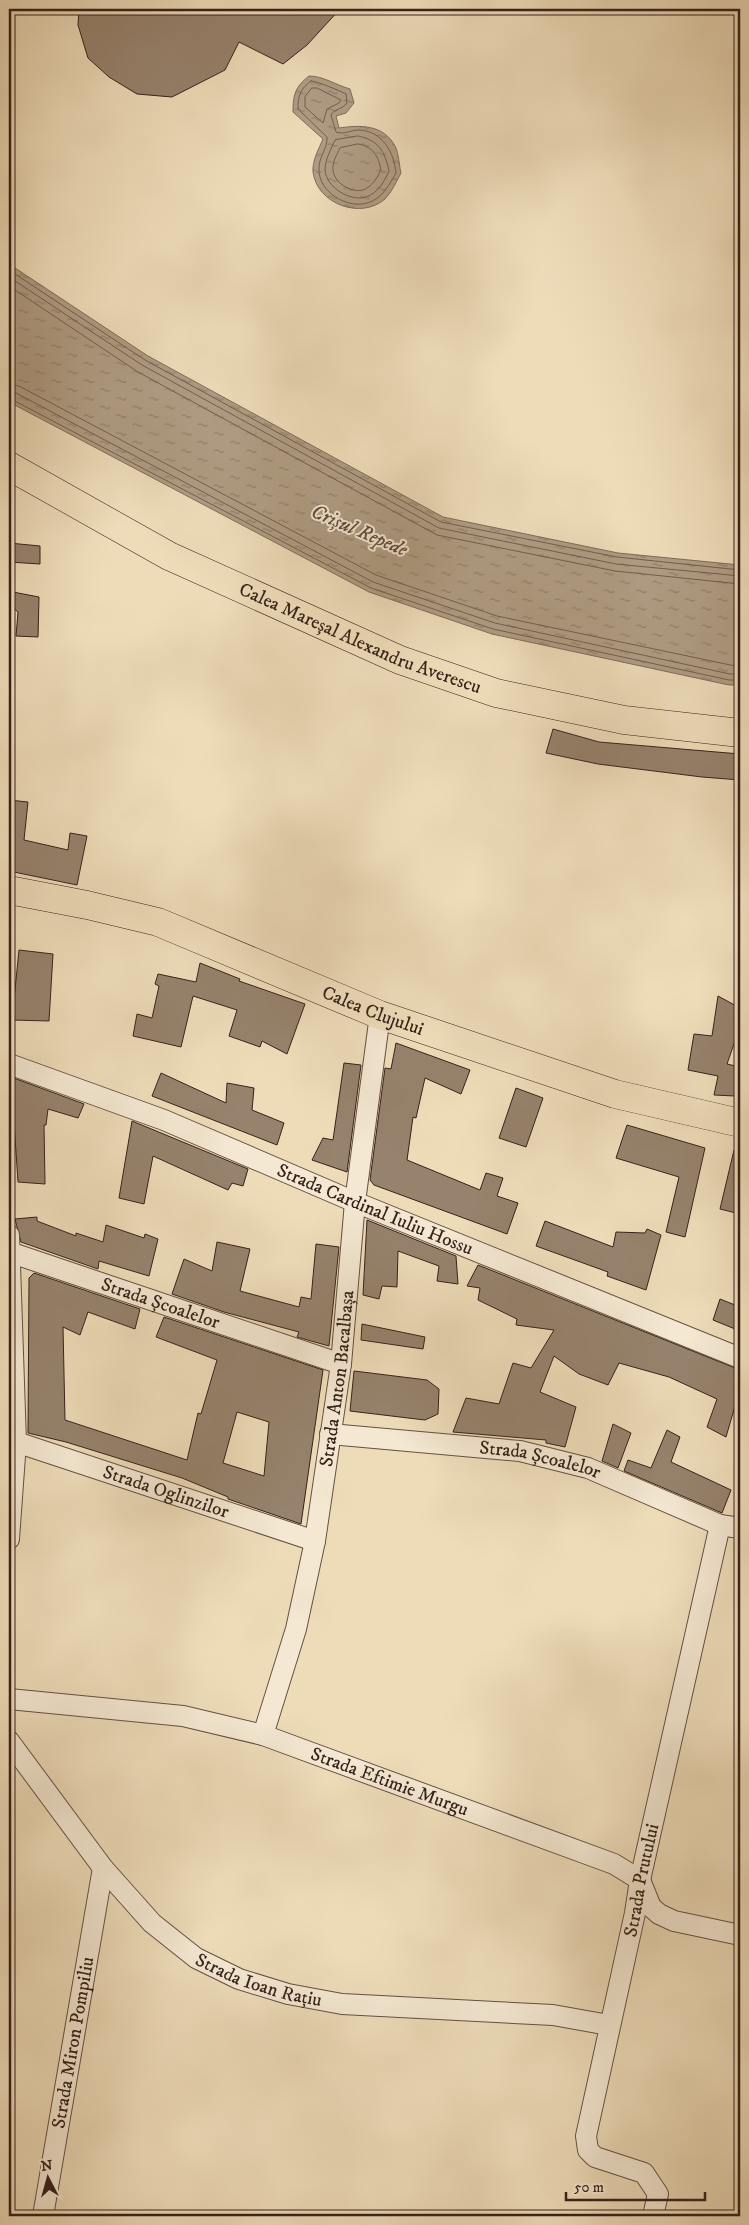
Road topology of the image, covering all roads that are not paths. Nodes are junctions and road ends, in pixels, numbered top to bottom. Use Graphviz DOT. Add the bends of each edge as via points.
graph roads {
  1 [pos="9,466"];
  2 [pos="740,733"];
  3 [pos="9,890"];
  4 [pos="380,1015"];
  5 [pos="9,1064"];
  6 [pos="740,1123"];
  7 [pos="355,1202"];
  8 [pos="9,1246"];
  9 [pos="740,1358"];
  10 [pos="341,1364"];
  11 [pos="330,1434"];
  12 [pos="16,1442"];
  13 [pos="720,1525"];
  14 [pos="740,1528"];
  15 [pos="9,1539"];
  16 [pos="315,1541"];
  17 [pos="9,1699"];
  18 [pos="263,1735"];
  19 [pos="9,1741"];
  20 [pos="104,1868"];
  21 [pos="640,1880"];
  22 [pos="740,1935"];
  23 [pos="609,2025"];
  24 [pos="43,2216"];
  25 [pos="653,2216"];
  1 -- 2 [label="main road, Calea Mareșal Alexandru Averescu" via="169,556 400,660 496,693 614,718"];
  3 -- 4 [label="main road, Calea Clujului" via="158,922"];
  4 -- 6 [label="main road, Calea Clujului" via="615,1094"];
  4 -- 7 [label="street, Strada Anton Bacalbașa"];
  5 -- 7 [label="street, Strada Cardinal Iuliu Hossu" via="164,1120"];
  7 -- 9 [label="street, Strada Cardinal Iuliu Hossu"];
  7 -- 10 [label="street, Strada Anton Bacalbașa"];
  8 -- 10 [label="street, Strada Școalelor"];
  8 -- 12 [label="street"];
  10 -- 11 [label="street, Strada Anton Bacalbașa"];
  11 -- 13 [label="street, Strada Școalelor" via="520,1451 588,1468"];
  11 -- 16 [label="street, Strada Anton Bacalbașa"];
  12 -- 15 [label="street"];
  12 -- 16 [label="street, Strada Oglinzilor"];
  13 -- 14 [label="street, Strada Școalelor"];
  13 -- 21 [label="street, Strada Prutului"];
  16 -- 18 [label="street, Strada Anton Bacalbașa" via="296,1629"];
  17 -- 18 [label="street, Strada Eftimie Murgu" via="183,1716"];
  18 -- 21 [label="street, Strada Eftimie Murgu" via="614,1864"];
  19 -- 20 [label="street, Strada Ioan Rațiu"];
  20 -- 23 [label="street, Strada Ioan Rațiu" via="152,1923 196,1958 239,1979 288,1994 342,2004 534,2014"];
  20 -- 24 [label="street, Strada Miron Pompiliu"];
  21 -- 22 [label="street" via="651,1907 659,1914 674,1921"];
  21 -- 23 [label="street, Strada Prutului"];
  23 -- 25 [label="street, Strada Prutului" via="586,2136 588,2150 595,2157 644,2173 658,2194"];
}
